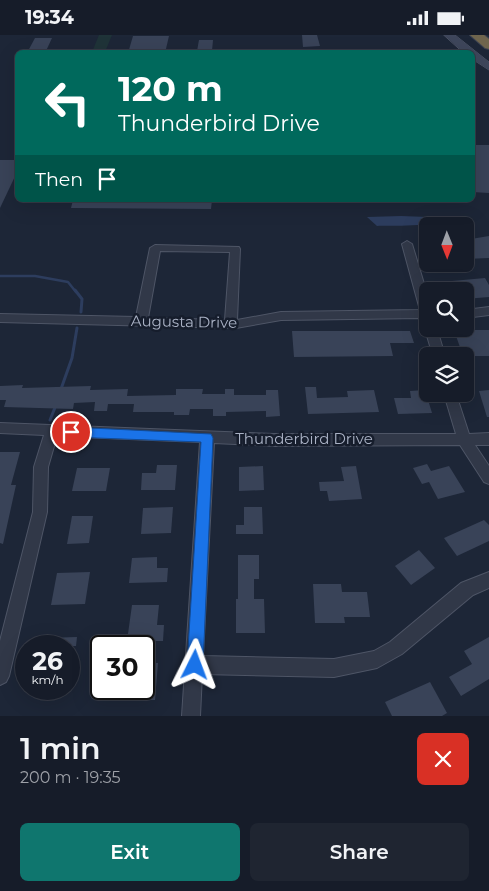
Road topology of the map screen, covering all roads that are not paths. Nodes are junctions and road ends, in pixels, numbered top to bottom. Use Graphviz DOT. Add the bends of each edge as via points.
graph roads {
  1 [pos="476,35"];
  2 [pos="453,37"];
  3 [pos="489,45"];
  4 [pos="468,50"];
  5 [pos="475,55"];
  6 [pos="489,67"];
  7 [pos="407,244"];
  8 [pos="419,287"];
  9 [pos="489,311"];
  10 [pos="474,313"];
  11 [pos="419,315"];
  12 [pos="0,318"];
  13 [pos="141,322"];
  14 [pos="231,324"];
  15 [pos="452,402"];
  16 [pos="0,428"];
  17 [pos="52,431"];
  18 [pos="207,438"];
  19 [pos="464,439"];
  20 [pos="489,439"];
  21 [pos="489,478"];
  22 [pos="489,580"];
  23 [pos="195,665"];
  24 [pos="0,676"];
  25 [pos="191,716"];
  1 -- 3 [label="highway"];
  2 -- 4 [label="main road"];
  5 -- 6 [label="main road"];
  7 -- 8 [label="street"];
  9 -- 10 [label="street"];
  11 -- 14 [label="street, Augusta Drive" via="281,315"];
  12 -- 13 [label="street, Augusta Drive"];
  13 -- 14 [label="street, Augusta Drive"];
  13 -- 14 [label="street" via="155,248 235,249"];
  15 -- 19 [label="street"];
  16 -- 17 [label="street, Thunderbird Drive"];
  17 -- 18 [label="street, Thunderbird Drive"];
  17 -- 24 [label="street" via="41,467 40,512"];
  18 -- 19 [label="street, Thunderbird Drive"];
  18 -- 23 [label="street"];
  19 -- 20 [label="street, Thunderbird Drive"];
  19 -- 21 [label="street"];
  22 -- 23 [label="street" via="468,589 396,648 377,659 334,668"];
  23 -- 25 [label="street"];
}
